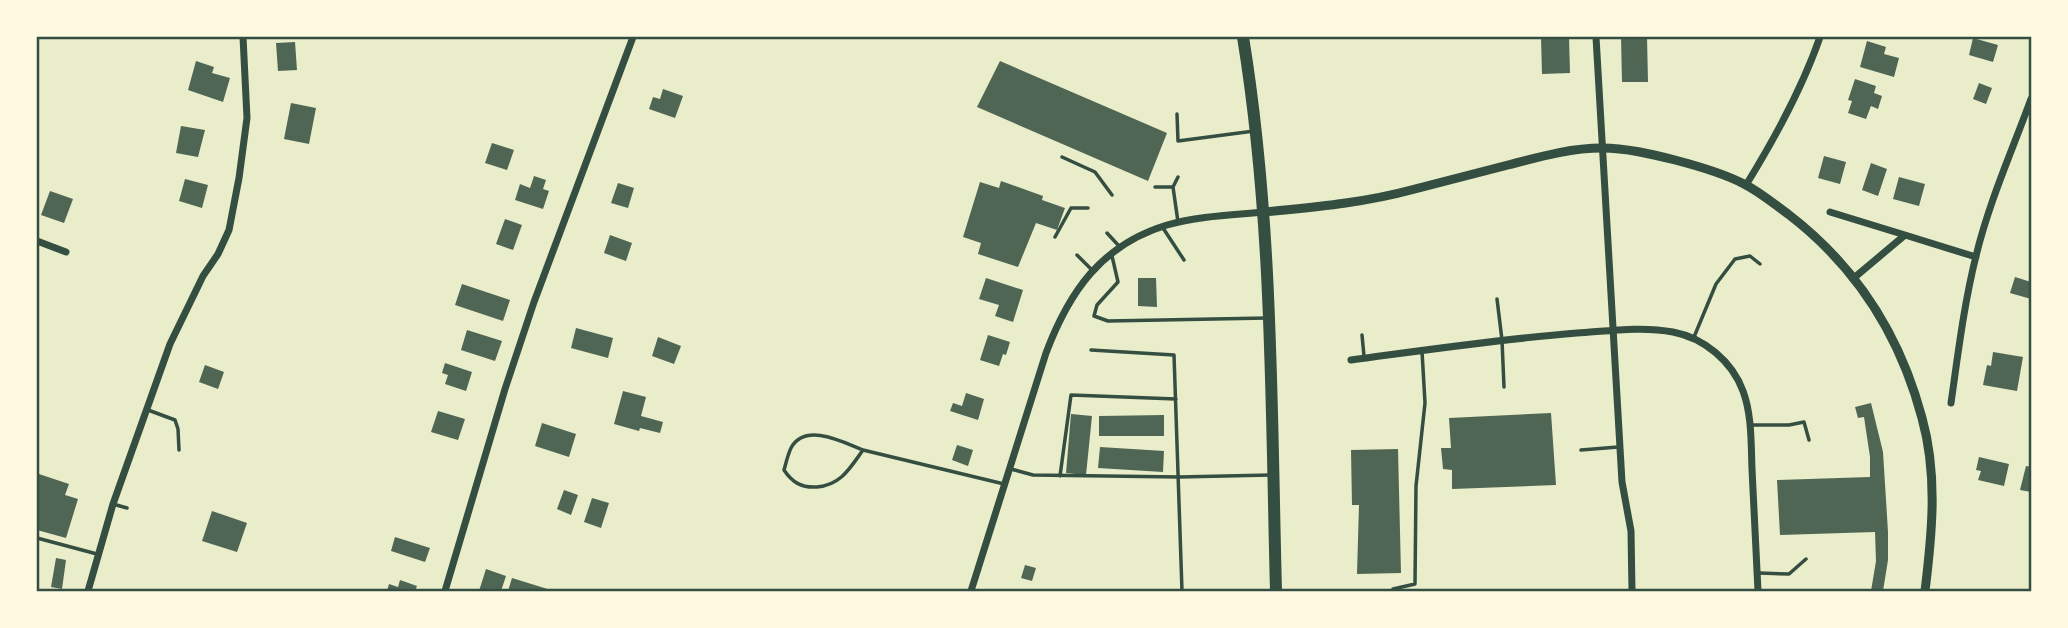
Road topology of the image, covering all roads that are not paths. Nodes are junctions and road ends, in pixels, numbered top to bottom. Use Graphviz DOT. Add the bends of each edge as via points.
graph roads {
  1 [pos="243,37"];
  2 [pos="633,37"];
  3 [pos="1243,37"];
  4 [pos="1595,37"];
  5 [pos="1821,37"];
  6 [pos="2031,99"];
  7 [pos="1177,114"];
  8 [pos="1256,131"];
  9 [pos="1602,148"];
  10 [pos="1062,158"];
  11 [pos="1178,177"];
  12 [pos="1746,185"];
  13 [pos="1155,187"];
  14 [pos="1173,187"];
  15 [pos="1112,195"];
  16 [pos="1088,208"];
  17 [pos="1265,212"];
  18 [pos="1830,212"];
  19 [pos="1178,222"];
  20 [pos="1161,227"];
  21 [pos="1107,233"];
  22 [pos="1905,235"];
  23 [pos="1055,237"];
  24 [pos="37,241"];
  25 [pos="1120,248"];
  26 [pos="66,252"];
  27 [pos="1111,254"];
  28 [pos="1077,255"];
  29 [pos="1976,257"];
  30 [pos="1184,260"];
  31 [pos="1760,264"];
  32 [pos="1092,270"];
  33 [pos="1855,277"];
  34 [pos="1497,299"];
  35 [pos="1269,318"];
  36 [pos="1614,331"];
  37 [pos="1362,335"];
  38 [pos="1693,339"];
  39 [pos="1502,340"];
  40 [pos="1091,350"];
  41 [pos="1422,351"];
  42 [pos="1364,358"];
  43 [pos="1351,360"];
  44 [pos="1504,387"];
  45 [pos="1176,399"];
  46 [pos="1951,403"];
  47 [pos="146,409"];
  48 [pos="1749,425"];
  49 [pos="1808,440"];
  50 [pos="1620,447"];
  51 [pos="179,450"];
  52 [pos="863,450"];
  53 [pos="1581,450"];
  54 [pos="1011,469"];
  55 [pos="1273,475"];
  56 [pos="1059,476"];
  57 [pos="1179,477"];
  58 [pos="1006,484"];
  59 [pos="113,504"];
  60 [pos="127,508"];
  61 [pos="37,538"];
  62 [pos="99,554"];
  63 [pos="1806,559"];
  64 [pos="1757,573"];
  65 [pos="1393,589"];
  66 [pos="88,591"];
  67 [pos="445,591"];
  68 [pos="971,591"];
  69 [pos="1182,591"];
  70 [pos="1276,591"];
  71 [pos="1632,591"];
  72 [pos="1758,591"];
  73 [pos="1925,591"];
  1 -- 47 [label="street" via="247,118 229,230 170,344"];
  2 -- 67 [label="street" via="505,388"];
  3 -- 8 [label="main road"];
  4 -- 9 [label="street"];
  5 -- 12 [label="street" via="1790,109"];
  6 -- 29 [label="street"];
  7 -- 8 [label="lane" via="1178,141"];
  8 -- 17 [label="main road"];
  9 -- 12 [label="street" via="1665,158"];
  9 -- 17 [label="street" via="1544,155 1371,200"];
  9 -- 36 [label="street"];
  10 -- 15 [label="lane" via="1095,172"];
  11 -- 14 [label="lane"];
  12 -- 33 [label="street" via="1801,225"];
  13 -- 14 [label="lane"];
  14 -- 19 [label="lane"];
  16 -- 23 [label="lane" via="1071,208"];
  17 -- 19 [label="street"];
  17 -- 35 [label="main road"];
  18 -- 22 [label="street"];
  19 -- 20 [label="street"];
  20 -- 25 [label="street"];
  20 -- 30 [label="lane"];
  21 -- 25 [label="lane"];
  22 -- 29 [label="street"];
  22 -- 33 [label="street"];
  24 -- 26 [label="street"];
  25 -- 27 [label="street"];
  27 -- 32 [label="street"];
  27 -- 35 [label="lane" via="1118,282 1097,305 1094,316 1108,321"];
  28 -- 32 [label="lane"];
  29 -- 46 [label="street"];
  31 -- 38 [label="lane" via="1750,256 1734,260 1716,284"];
  32 -- 54 [label="street" via="1072,296 1053,335"];
  33 -- 73 [label="street" via="1889,330 1923,418 1933,493"];
  34 -- 39 [label="lane"];
  35 -- 55 [label="main road"];
  36 -- 38 [label="street" via="1674,332"];
  36 -- 39 [label="street"];
  36 -- 50 [label="street"];
  37 -- 42 [label="lane"];
  38 -- 48 [label="street" via="1731,368 1743,391"];
  39 -- 41 [label="street"];
  39 -- 44 [label="lane"];
  40 -- 45 [label="lane" via="1174,355"];
  41 -- 42 [label="street"];
  41 -- 65 [label="lane" via="1425,403 1416,486 1415,584"];
  42 -- 43 [label="street"];
  45 -- 56 [label="lane" via="1071,395"];
  45 -- 57 [label="lane"];
  47 -- 51 [label="lane" via="174,420"];
  47 -- 59 [label="street"];
  48 -- 49 [label="lane" via="1804,422"];
  48 -- 64 [label="street"];
  50 -- 53 [label="lane"];
  50 -- 71 [label="street" via="1631,531"];
  52 -- 52 [label="lane" via="811,434 791,447 784,470 792,482 830,486"];
  52 -- 58 [label="lane"];
  54 -- 56 [label="lane"];
  54 -- 58 [label="street"];
  55 -- 57 [label="lane"];
  55 -- 70 [label="main road"];
  56 -- 57 [label="lane"];
  57 -- 69 [label="lane"];
  58 -- 68 [label="street"];
  59 -- 60 [label="lane"];
  59 -- 62 [label="street"];
  61 -- 62 [label="lane"];
  62 -- 66 [label="street"];
  63 -- 64 [label="lane" via="1789,574"];
  64 -- 72 [label="street"];
}
